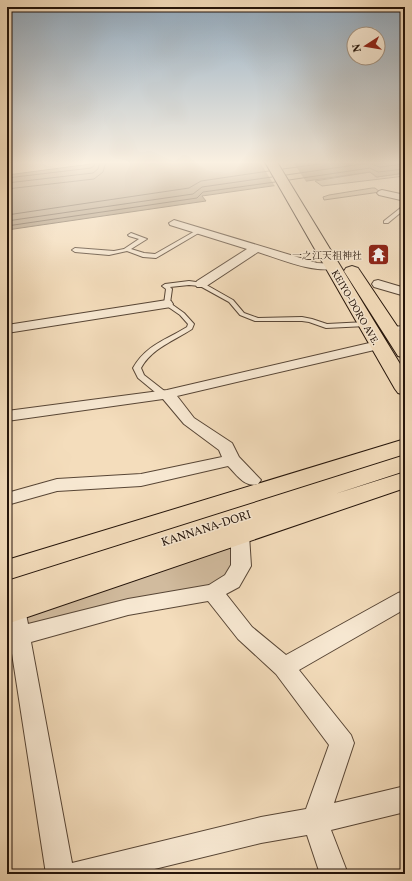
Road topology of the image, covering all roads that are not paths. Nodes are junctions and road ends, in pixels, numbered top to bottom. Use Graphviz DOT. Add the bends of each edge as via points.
graph roads {
  1 [pos="301,203"];
  2 [pos="303,203"];
  3 [pos="405,207"];
  4 [pos="386,222"];
  5 [pos="174,223"];
  6 [pos="199,231"];
  7 [pos="131,235"];
  8 [pos="256,248"];
  9 [pos="126,249"];
  10 [pos="75,250"];
  11 [pos="333,266"];
  12 [pos="201,284"];
  13 [pos="378,284"];
  14 [pos="405,292"];
  15 [pos="168,304"];
  16 [pos="366,324"];
  17 [pos="397,328"];
  18 [pos="7,329"];
  19 [pos="378,344"];
  20 [pos="405,352"];
  21 [pos="405,389"];
  22 [pos="166,394"];
  23 [pos="7,416"];
  24 [pos="405,433"];
  25 [pos="405,446"];
  26 [pos="232,460"];
  27 [pos="405,463"];
  28 [pos="252,480"];
  29 [pos="405,480"];
  30 [pos="7,499"];
  31 [pos="240,535"];
  32 [pos="7,556"];
  33 [pos="7,570"];
  34 [pos="213,592"];
  35 [pos="405,599"];
  36 [pos="10,604"];
  37 [pos="13,637"];
  38 [pos="284,667"];
  39 [pos="405,798"];
  40 [pos="315,821"];
  41 [pos="60,874"];
  42 [pos="78,874"];
  43 [pos="334,874"];
  1 -- 11 [label="main road, KEIYO-DORO AVE."];
  2 -- 17 [label="main road, KEIYO-DORO AVE."];
  3 -- 4 [label="lane"];
  5 -- 6 [label="street"];
  6 -- 8 [label="street"];
  6 -- 9 [label="lane" via="156,256"];
  7 -- 9 [label="lane" via="144,239"];
  8 -- 11 [label="street" via="316,266"];
  8 -- 12 [label="street"];
  9 -- 10 [label="lane" via="102,253"];
  11 -- 16 [label="main road, KEIYO-DORO AVE."];
  12 -- 15 [label="lane" via="166,286"];
  12 -- 16 [label="lane" via="231,301 242,314 257,320 302,319 326,326"];
  13 -- 14 [label="street"];
  15 -- 18 [label="street"];
  15 -- 22 [label="lane" via="188,320 190,328 153,349 137,368 141,376"];
  16 -- 19 [label="main road, KEIYO-DORO AVE."];
  17 -- 20 [label="main road, KEIYO-DORO AVE."];
  19 -- 21 [label="main road, KEIYO-DORO AVE."];
  19 -- 22 [label="street"];
  22 -- 23 [label="street"];
  22 -- 26 [label="street" via="189,422 226,447"];
  24 -- 28 [label="main road"];
  25 -- 33 [label="main road, KANNANA-DORI"];
  26 -- 28 [label="street"];
  26 -- 30 [label="street" via="141,480 57,485"];
  27 -- 36 [label="main road, KANNANA-DORI"];
  28 -- 32 [label="main road"];
  29 -- 31 [label="main road"];
  31 -- 34 [label="street" via="241,566 232,580"];
  31 -- 36 [label="main road"];
  34 -- 37 [label="street" via="128,607"];
  34 -- 38 [label="street" via="245,633"];
  35 -- 38 [label="street"];
  36 -- 37 [label="street"];
  37 -- 41 [label="street"];
  38 -- 40 [label="street" via="342,743"];
  39 -- 40 [label="street"];
  40 -- 42 [label="street" via="261,830"];
  40 -- 43 [label="street"];
}
